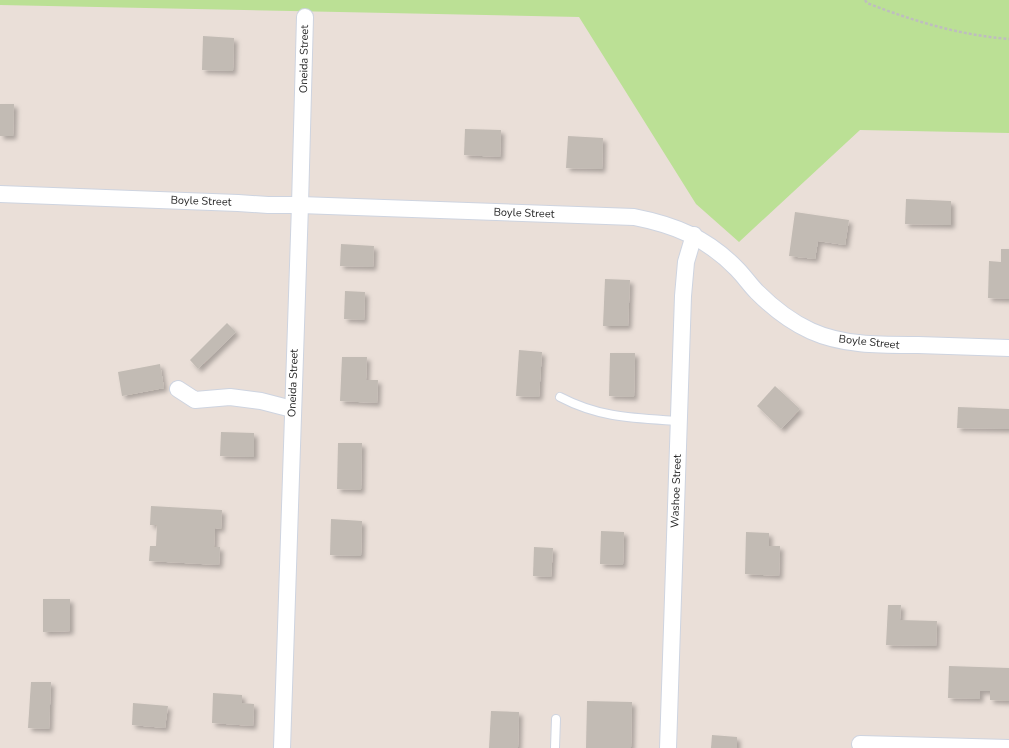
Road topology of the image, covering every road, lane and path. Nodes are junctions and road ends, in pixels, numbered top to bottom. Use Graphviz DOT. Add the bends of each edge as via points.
graph roads {
  1 [pos="865,0"];
  2 [pos="305,17"];
  3 [pos="1009,39"];
  4 [pos="0,194"];
  5 [pos="300,205"];
  6 [pos="694,235"];
  7 [pos="1009,348"];
  8 [pos="178,389"];
  9 [pos="560,397"];
  10 [pos="292,409"];
  11 [pos="678,421"];
  12 [pos="556,719"];
  13 [pos="860,744"];
  14 [pos="282,748"];
  15 [pos="555,748"];
  16 [pos="668,748"];
  17 [pos="1009,748"];
  1 -- 3 [label="path" via="906,18 939,28"];
  2 -- 5 [label="street, Oneida Street"];
  4 -- 5 [label="street, Boyle Street"];
  5 -- 6 [label="street, Boyle Street" via="634,217 663,223"];
  5 -- 10 [label="street, Oneida Street"];
  6 -- 7 [label="street, Boyle Street" via="737,269 758,293 780,312 810,331 836,339 876,344"];
  6 -- 11 [label="street, Washoe Street" via="686,262 683,296"];
  8 -- 10 [label="street" via="195,400 230,397"];
  9 -- 11 [label="lane" via="581,408 612,416"];
  10 -- 14 [label="street, Oneida Street"];
  11 -- 16 [label="street, Washoe Street"];
  12 -- 15 [label="lane"];
  13 -- 17 [label="street"];
}
